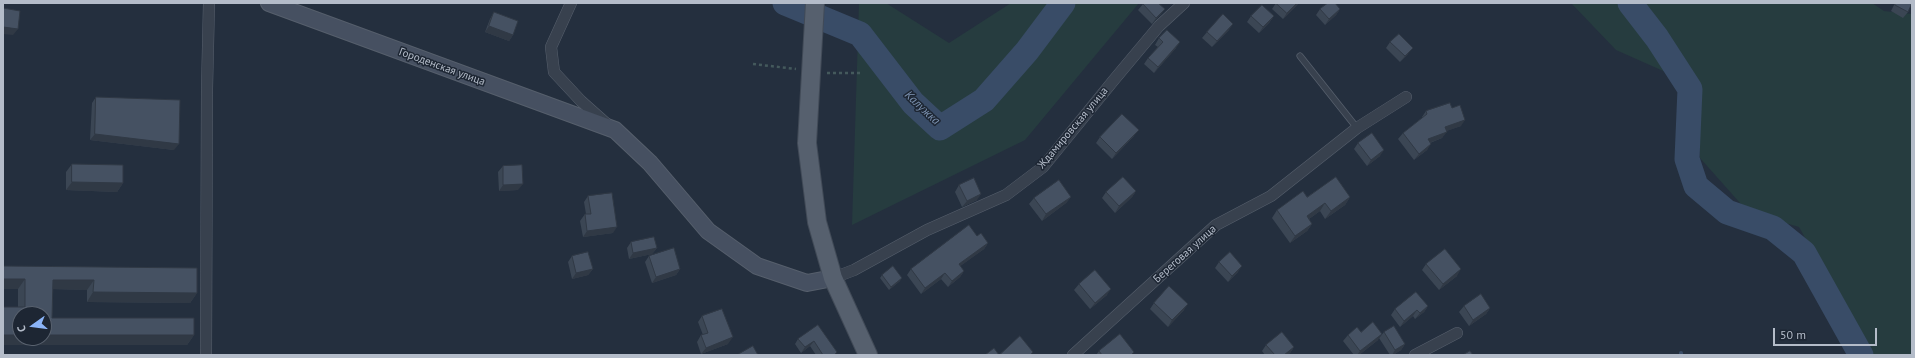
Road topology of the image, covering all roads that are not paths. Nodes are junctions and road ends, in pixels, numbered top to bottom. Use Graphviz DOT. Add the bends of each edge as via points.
graph roads {
  1 [pos="209,3"];
  2 [pos="270,3"];
  3 [pos="571,3"];
  4 [pos="815,3"];
  5 [pos="1184,3"];
  6 [pos="1300,56"];
  7 [pos="1406,98"];
  8 [pos="1357,128"];
  9 [pos="615,130"];
  10 [pos="833,278"];
  11 [pos="1457,333"];
  12 [pos="206,355"];
  13 [pos="868,355"];
  14 [pos="1072,355"];
  15 [pos="1415,355"];
  1 -- 12 [label="street"];
  2 -- 9 [label="street, Городенская улица"];
  3 -- 9 [label="street, Городенская улица" via="551,48 554,72 581,101"];
  4 -- 10 [label="main road" via="807,143 817,222"];
  5 -- 10 [label="street, Ждамировская улица" via="1159,26 1128,62 1043,167 1006,195 927,230 854,270"];
  6 -- 8 [label="lane"];
  7 -- 8 [label="street, Береговая улица"];
  8 -- 14 [label="street, Береговая улица" via="1271,196 1216,225"];
  9 -- 10 [label="street, Городенская улица" via="650,164 708,231 756,266 807,283"];
  10 -- 13 [label="main road"];
  11 -- 15 [label="street"];
}
